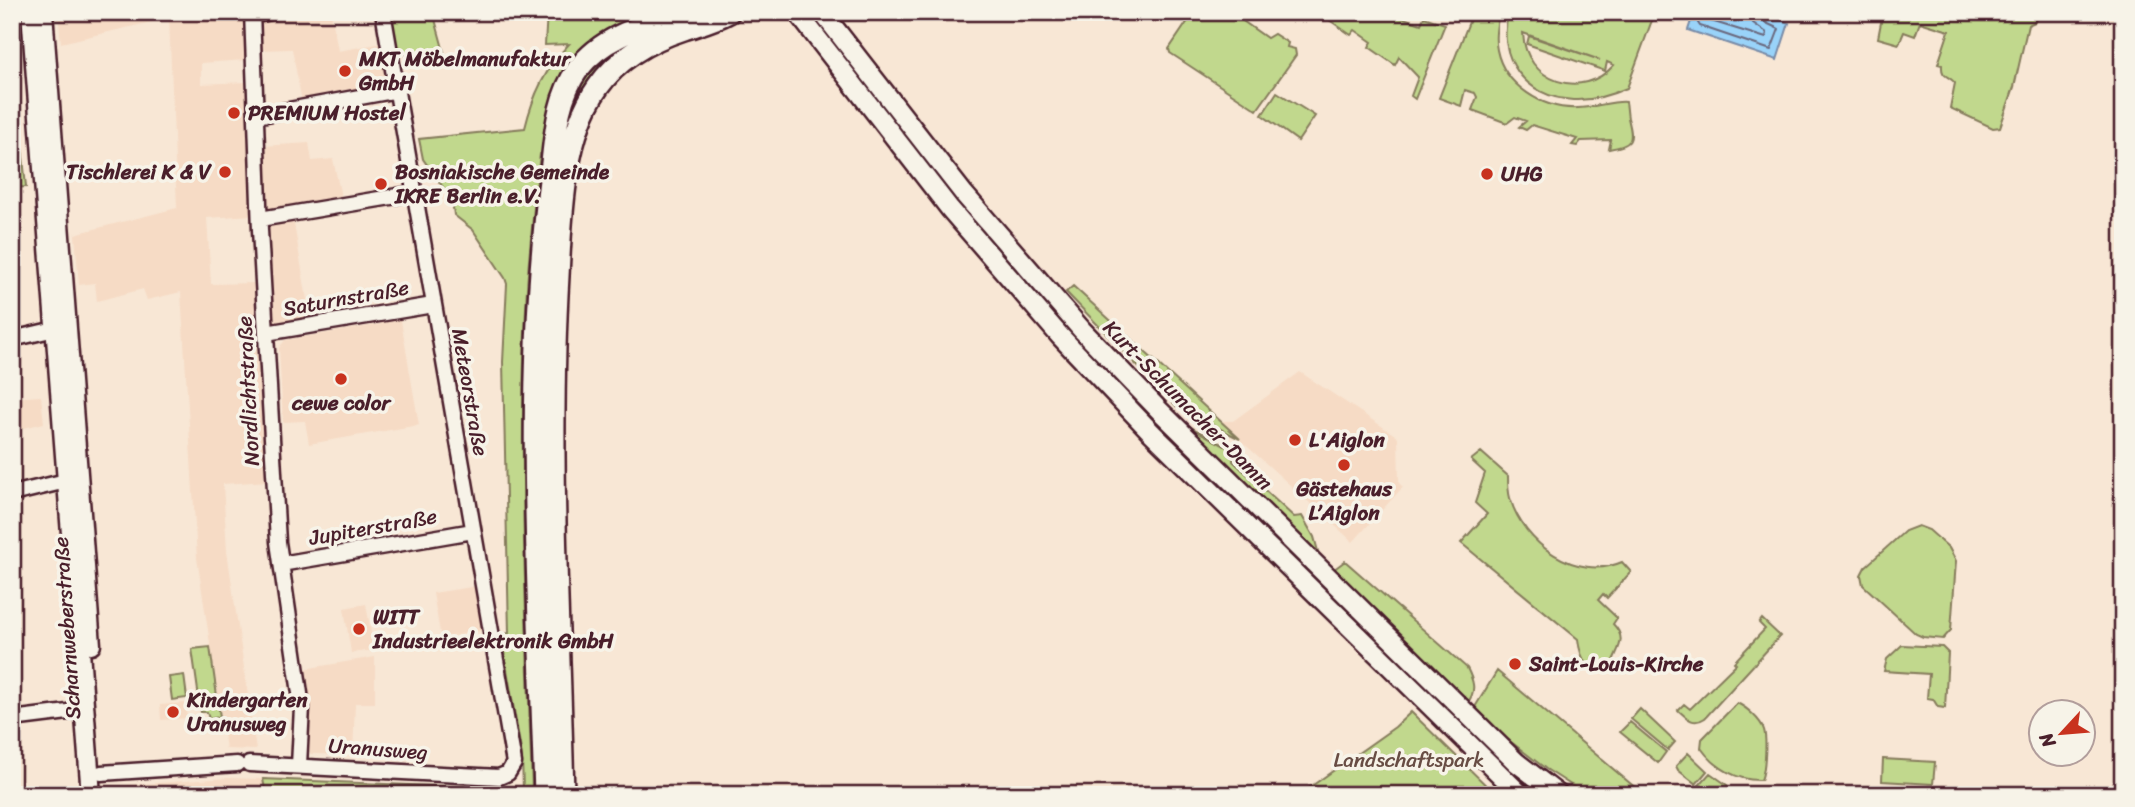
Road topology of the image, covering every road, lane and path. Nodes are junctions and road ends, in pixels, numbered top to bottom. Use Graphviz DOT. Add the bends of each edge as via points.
graph roads {
  1 [pos="31,12"];
  2 [pos="43,12"];
  3 [pos="271,12"];
  4 [pos="383,12"];
  5 [pos="689,12"];
  6 [pos="729,12"];
  7 [pos="797,12"];
  8 [pos="822,12"];
  9 [pos="252,14"];
  10 [pos="398,90"];
  11 [pos="256,116"];
  12 [pos="415,193"];
  13 [pos="260,219"];
  14 [pos="54,243"];
  15 [pos="1050,295"];
  16 [pos="433,305"];
  17 [pos="1035,309"];
  18 [pos="61,328"];
  19 [pos="266,333"];
  20 [pos="12,339"];
  21 [pos="73,481"];
  22 [pos="12,494"];
  23 [pos="473,531"];
  24 [pos="281,564"];
  25 [pos="84,710"];
  26 [pos="12,719"];
  27 [pos="299,765"];
  28 [pos="95,774"];
  29 [pos="505,776"];
  30 [pos="91,795"];
  31 [pos="103,795"];
  32 [pos="545,795"];
  33 [pos="563,795"];
  34 [pos="1521,795"];
  35 [pos="1559,795"];
  1 -- 14 [label="main road, Scharnweberstraße"];
  2 -- 14 [label="main road, Scharnweberstraße"];
  3 -- 9 [label="street"];
  4 -- 10 [label="street, Meteorstraße"];
  5 -- 32 [label="highway" via="616,36 588,57 564,93 557,125 542,246 536,347"];
  6 -- 33 [label="highway" via="649,42 620,62 597,87 583,114 568,171 554,382"];
  7 -- 17 [label="main road, Kurt-Schumacher-Damm" via="950,209"];
  8 -- 15 [label="main road, Kurt-Schumacher-Damm" via="964,194"];
  9 -- 11 [label="street, Nordlichtstraße"];
  10 -- 11 [label="street"];
  10 -- 12 [label="street, Meteorstraße"];
  11 -- 13 [label="street, Nordlichtstraße"];
  12 -- 13 [label="street"];
  12 -- 16 [label="street, Meteorstraße"];
  13 -- 19 [label="street, Nordlichtstraße"];
  14 -- 18 [label="main road, Scharnweberstraße"];
  15 -- 17 [label="main road"];
  15 -- 35 [label="main road, Kurt-Schumacher-Damm" via="1161,412 1464,712 1525,770"];
  16 -- 19 [label="street, Saturnstraße"];
  16 -- 23 [label="street, Meteorstraße"];
  17 -- 34 [label="main road, Kurt-Schumacher-Damm" via="1153,433"];
  18 -- 20 [label="street"];
  18 -- 21 [label="main road, Scharnweberstraße"];
  19 -- 24 [label="street, Nordlichtstraße"];
  21 -- 22 [label="street"];
  21 -- 25 [label="main road, Scharnweberstraße"];
  21 -- 28 [label="main road, Scharnweberstraße"];
  23 -- 24 [label="street, Jupiterstraße"];
  23 -- 29 [label="street, Meteorstraße" via="513,763"];
  24 -- 27 [label="street, Nordlichtstraße" via="302,707"];
  25 -- 26 [label="street"];
  25 -- 28 [label="main road, Scharnweberstraße"];
  27 -- 28 [label="street, Uranusweg"];
  27 -- 29 [label="street, Uranusweg"];
  28 -- 30 [label="main road, Scharnweberstraße"];
  28 -- 31 [label="main road, Scharnweberstraße"];
}
